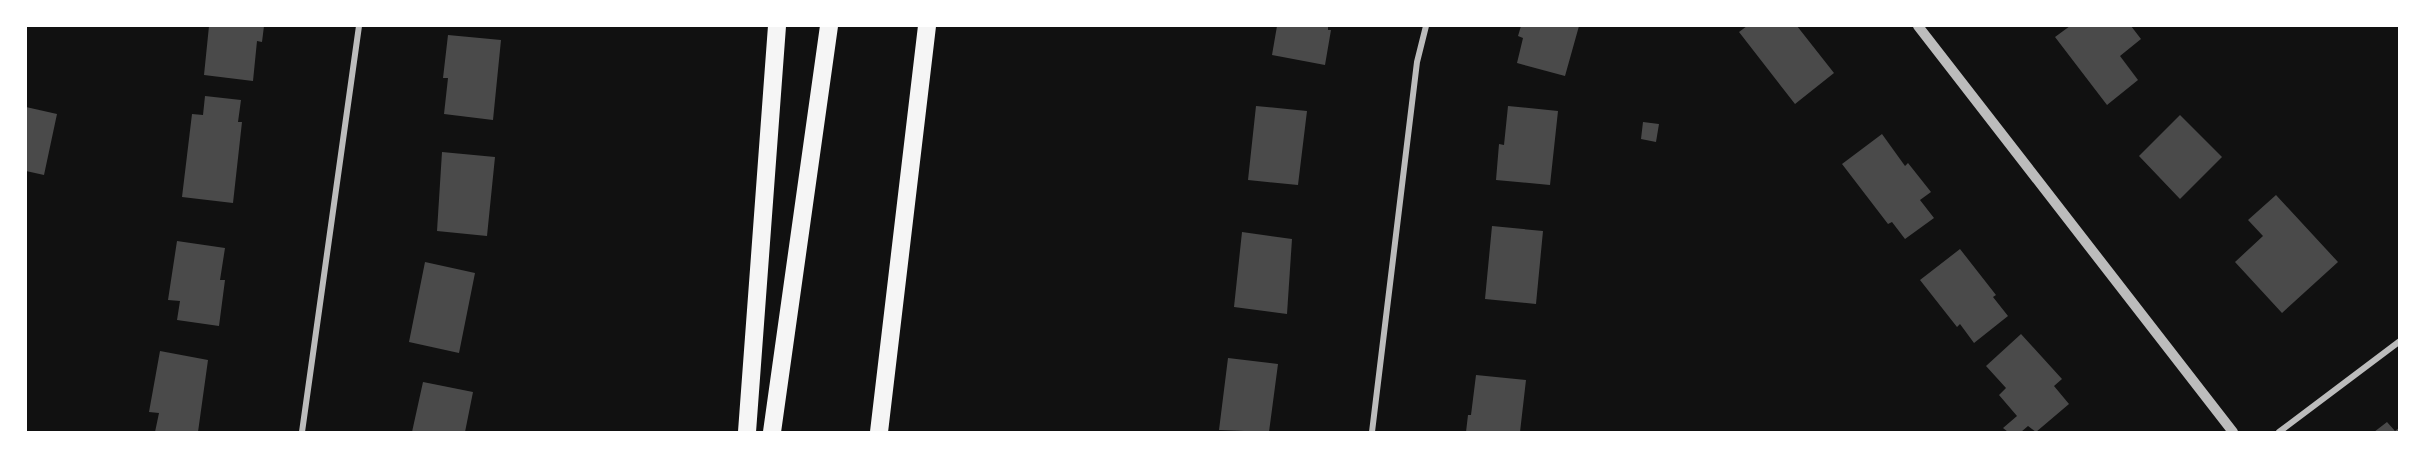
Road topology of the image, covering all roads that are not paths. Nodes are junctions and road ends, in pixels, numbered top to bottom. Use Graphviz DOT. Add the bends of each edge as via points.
graph roads {
  1 [pos="359,26"];
  2 [pos="777,26"];
  3 [pos="829,26"];
  4 [pos="927,26"];
  5 [pos="1426,26"];
  6 [pos="1918,26"];
  7 [pos="2400,341"];
  8 [pos="302,432"];
  9 [pos="747,432"];
  10 [pos="772,432"];
  11 [pos="879,432"];
  12 [pos="1372,432"];
  13 [pos="2233,432"];
  14 [pos="2279,432"];
  1 -- 8 [label="street"];
  2 -- 9 [label="highway"];
  3 -- 10 [label="highway"];
  4 -- 11 [label="highway"];
  5 -- 12 [label="street" via="1418,62"];
  6 -- 13 [label="street"];
  7 -- 14 [label="street"];
}
